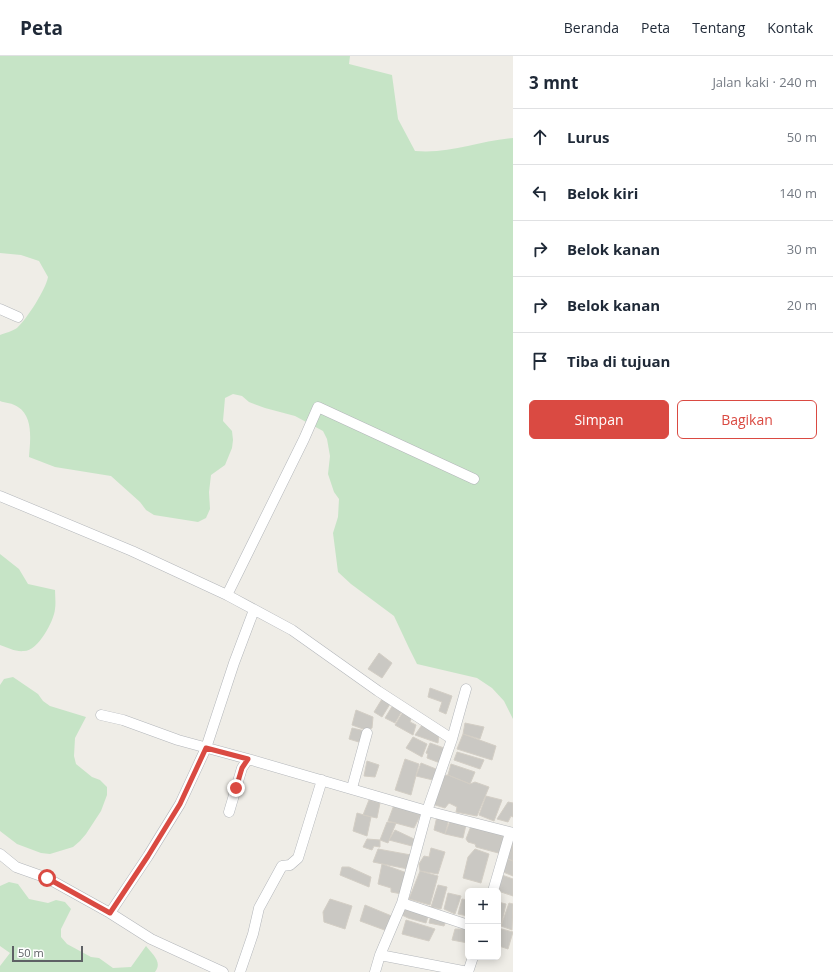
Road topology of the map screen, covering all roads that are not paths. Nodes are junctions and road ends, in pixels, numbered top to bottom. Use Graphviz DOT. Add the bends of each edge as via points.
graph roads {
  1 [pos="0,309"];
  2 [pos="18,317"];
  3 [pos="474,479"];
  4 [pos="0,496"];
  5 [pos="227,594"];
  6 [pos="254,610"];
  7 [pos="466,689"];
  8 [pos="101,714"];
  9 [pos="367,733"];
  10 [pos="452,739"];
  11 [pos="206,748"];
  12 [pos="248,759"];
  13 [pos="322,780"];
  14 [pos="352,788"];
  15 [pos="229,812"];
  16 [pos="427,812"];
  17 [pos="512,833"];
  18 [pos="0,854"];
  19 [pos="494,888"];
  20 [pos="402,903"];
  21 [pos="110,913"];
  22 [pos="465,924"];
  23 [pos="380,955"];
  24 [pos="472,960"];
  25 [pos="223,972"];
  26 [pos="240,972"];
  27 [pos="375,972"];
  28 [pos="468,972"];
  1 -- 2 [label="street"];
  3 -- 5 [label="street" via="318,407"];
  4 -- 5 [label="street"];
  5 -- 6 [label="street"];
  6 -- 10 [label="street" via="292,630"];
  6 -- 11 [label="street"];
  7 -- 10 [label="street"];
  8 -- 11 [label="street"];
  9 -- 14 [label="street"];
  10 -- 16 [label="street"];
  11 -- 12 [label="street"];
  11 -- 21 [label="street" via="180,804"];
  12 -- 13 [label="street"];
  12 -- 15 [label="street" via="242,768"];
  13 -- 14 [label="street"];
  13 -- 26 [label="street" via="298,858 290,865 282,866 259,908"];
  14 -- 16 [label="street"];
  16 -- 17 [label="street"];
  16 -- 20 [label="street"];
  17 -- 19 [label="street"];
  18 -- 21 [label="street" via="16,867 47,878"];
  20 -- 22 [label="street"];
  20 -- 23 [label="street"];
  21 -- 25 [label="street" via="151,939"];
  23 -- 27 [label="street"];
  23 -- 28 [label="street"];
  24 -- 28 [label="street"];
}
